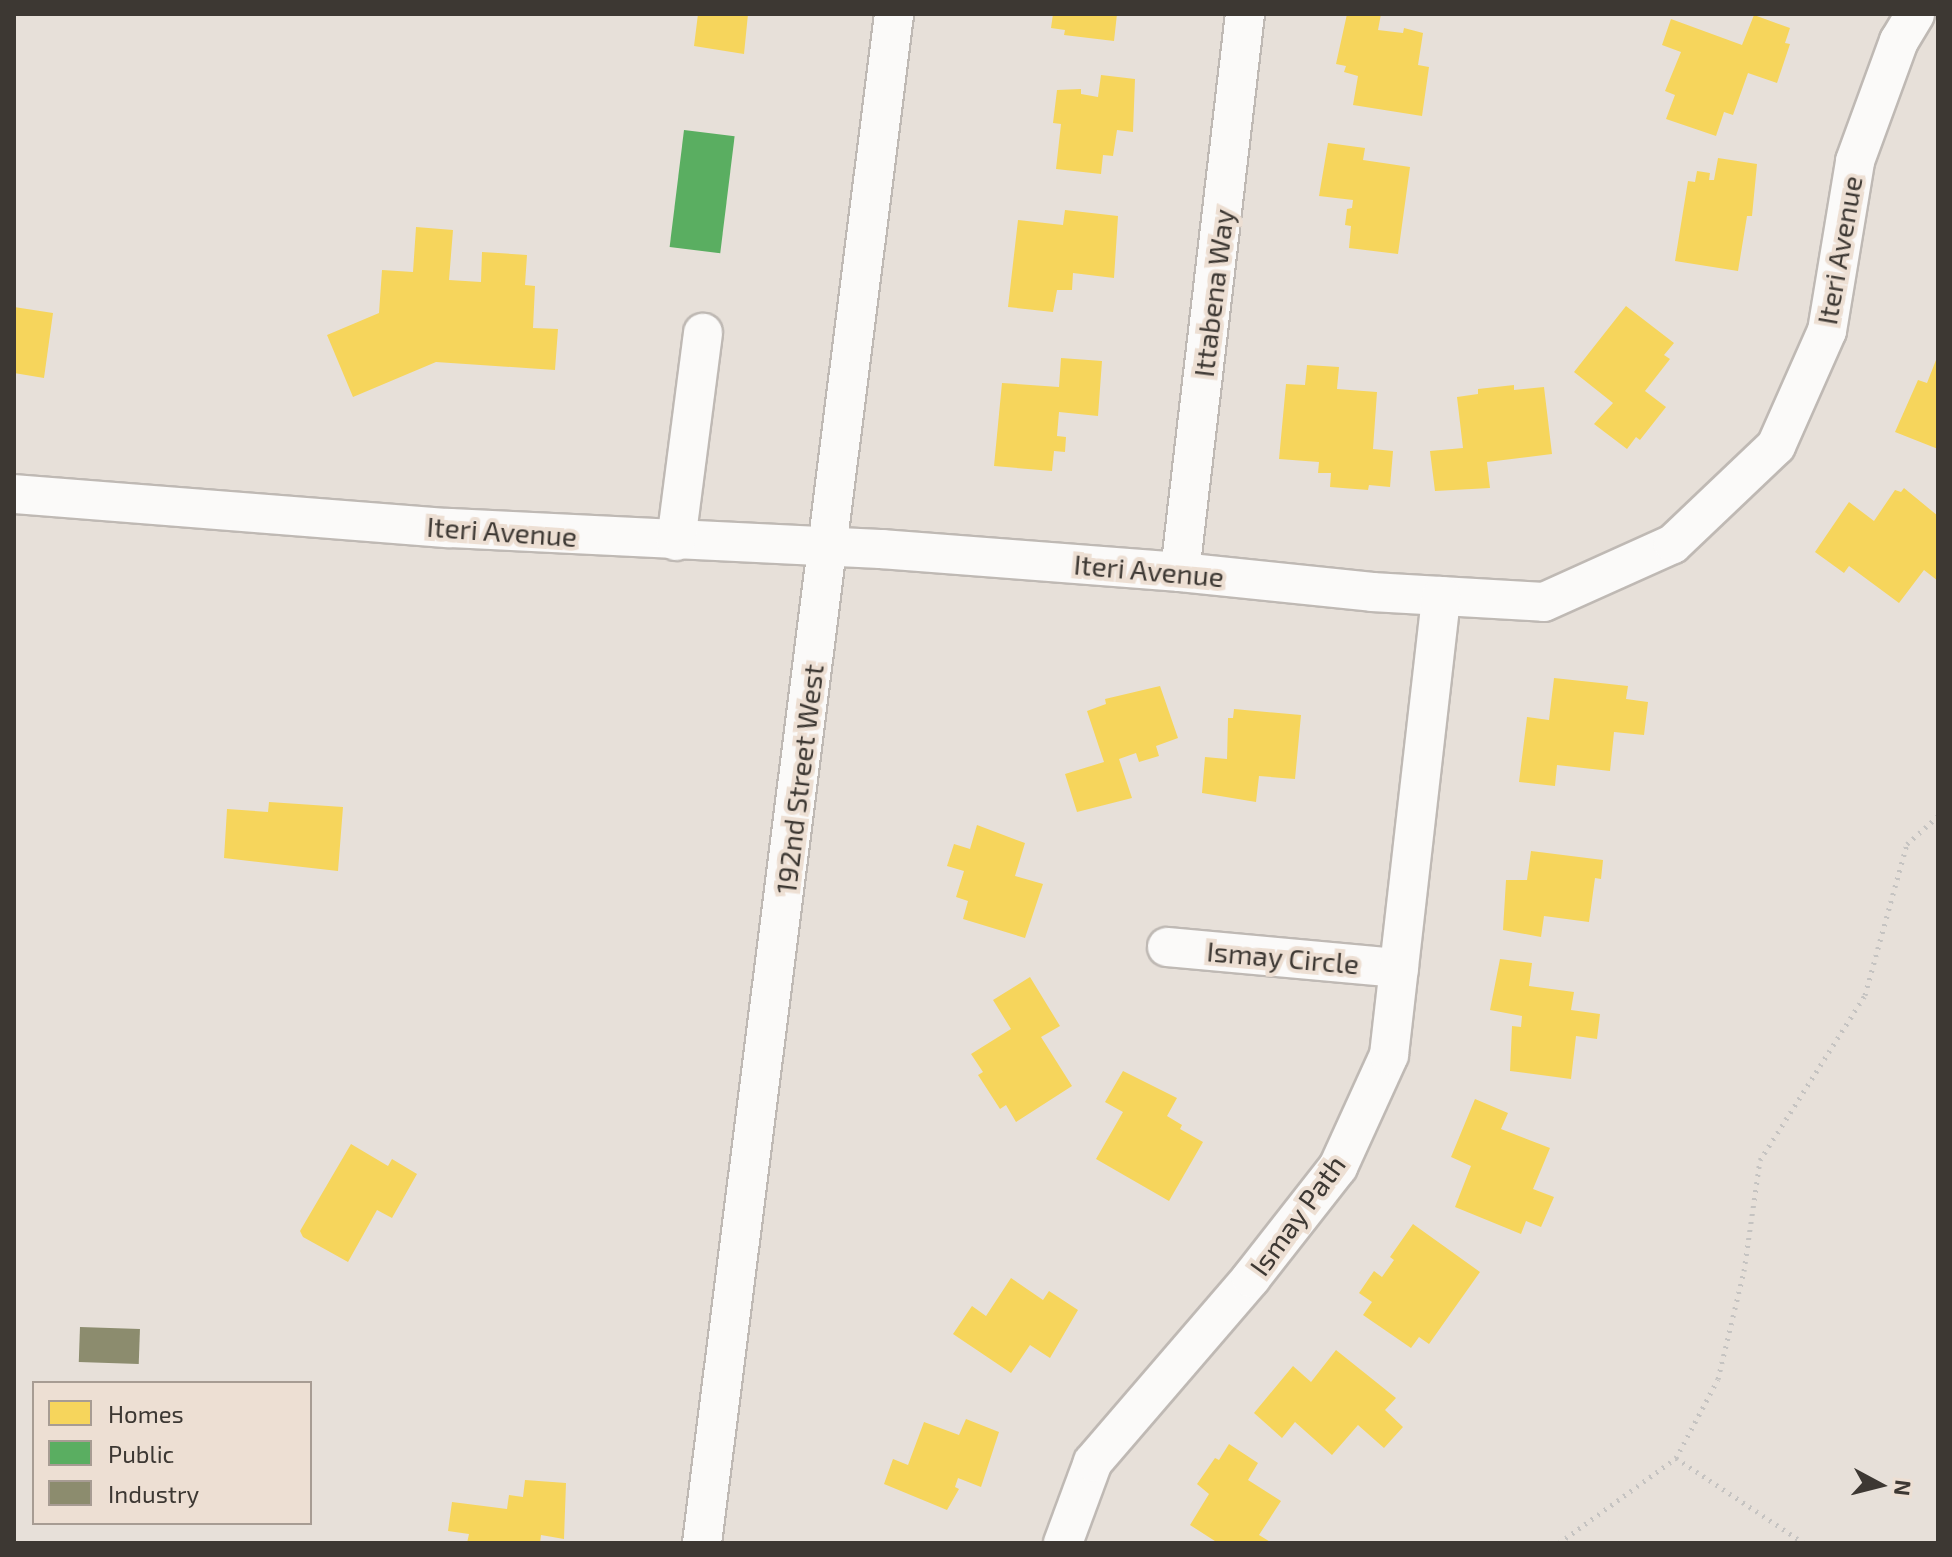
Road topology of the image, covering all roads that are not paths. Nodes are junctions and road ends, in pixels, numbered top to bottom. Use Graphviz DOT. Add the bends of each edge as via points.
graph roads {
  1 [pos="894,14"];
  2 [pos="1245,14"];
  3 [pos="1915,14"];
  4 [pos="703,333"];
  5 [pos="14,494"];
  6 [pos="676,541"];
  7 [pos="828,547"];
  8 [pos="1180,572"];
  9 [pos="1441,596"];
  10 [pos="1167,947"];
  11 [pos="1399,968"];
  12 [pos="702,1543"];
  13 [pos="1063,1543"];
  1 -- 7 [label="street, 192nd Street West"];
  2 -- 8 [label="street, Ittabena Way"];
  3 -- 9 [label="street, Iteri Avenue" via="1899,41 1855,161 1827,331 1776,446 1673,544 1544,602"];
  4 -- 6 [label="street"];
  5 -- 6 [label="street, Iteri Avenue"];
  6 -- 7 [label="street, Iteri Avenue"];
  7 -- 8 [label="street, Iteri Avenue"];
  7 -- 12 [label="street, 192nd Street West"];
  8 -- 9 [label="street, Iteri Avenue"];
  9 -- 11 [label="street, Ismay Path"];
  10 -- 11 [label="street, Ismay Circle"];
  11 -- 13 [label="street, Ismay Path" via="1389,1055 1338,1167 1093,1462"];
}
